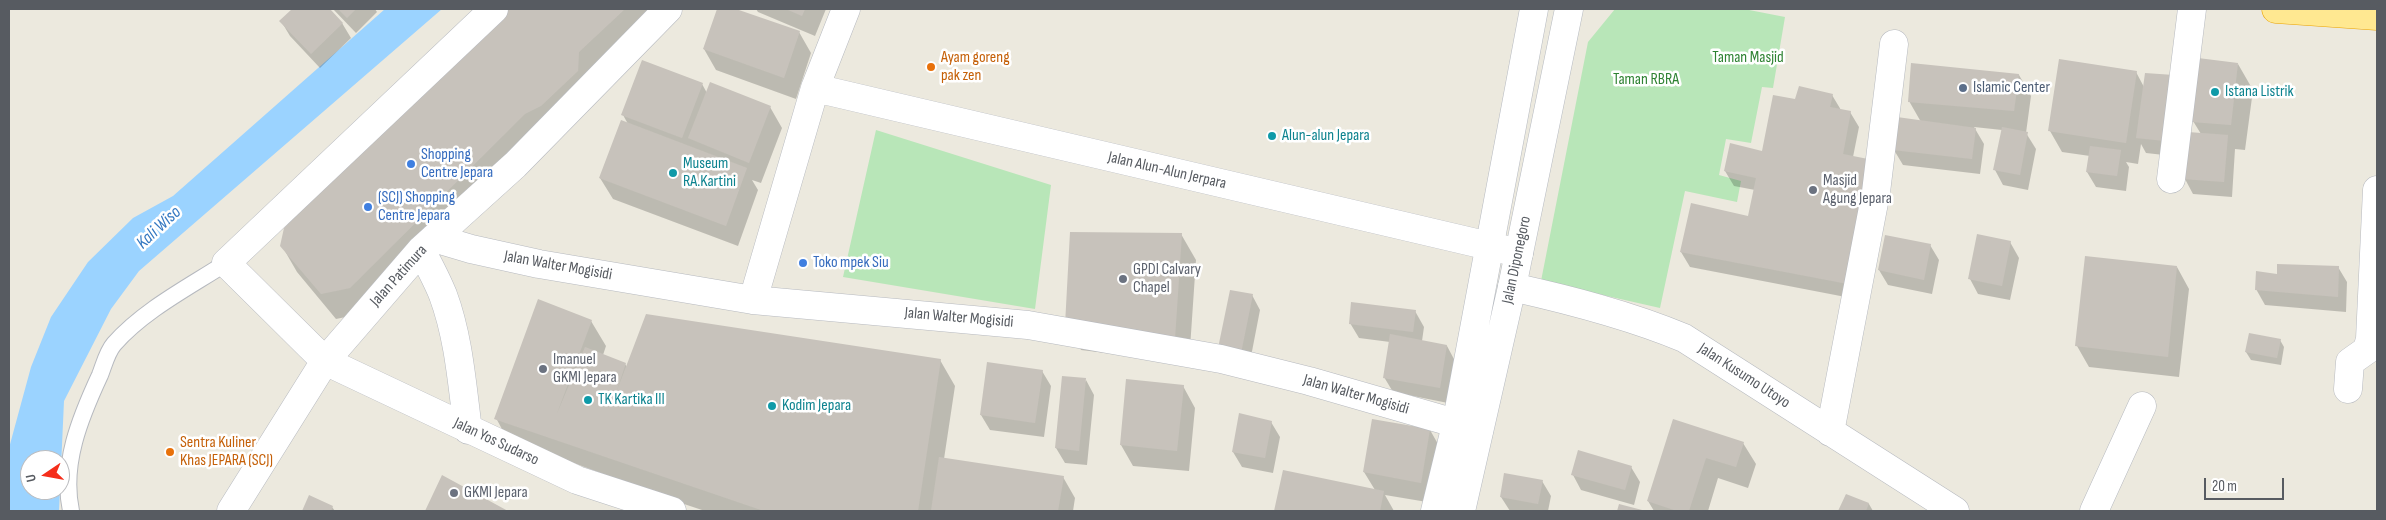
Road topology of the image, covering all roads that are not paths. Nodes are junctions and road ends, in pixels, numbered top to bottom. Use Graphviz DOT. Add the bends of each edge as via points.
graph roads {
  1 [pos="494,9"];
  2 [pos="668,9"];
  3 [pos="846,9"];
  4 [pos="1534,9"];
  5 [pos="1569,9"];
  6 [pos="2192,9"];
  7 [pos="2276,9"];
  8 [pos="2377,16"];
  9 [pos="1894,44"];
  10 [pos="815,88"];
  11 [pos="2171,179"];
  12 [pos="2377,190"];
  13 [pos="428,244"];
  14 [pos="1490,247"];
  15 [pos="1519,253"];
  16 [pos="226,263"];
  17 [pos="1512,286"];
  18 [pos="753,300"];
  19 [pos="324,361"];
  20 [pos="2348,390"];
  21 [pos="2142,406"];
  22 [pos="1467,427"];
  23 [pos="468,430"];
  24 [pos="1830,432"];
  25 [pos="1923,503"];
  26 [pos="71,511"];
  27 [pos="231,511"];
  28 [pos="672,511"];
  29 [pos="1434,511"];
  30 [pos="1461,511"];
  31 [pos="1955,511"];
  32 [pos="2094,511"];
  1 -- 16 [label="street"];
  2 -- 13 [label="street, Jalan Patimura" via="515,165"];
  3 -- 10 [label="street"];
  4 -- 14 [label="street, Jalan Diponegoro"];
  5 -- 15 [label="street, Jalan Diponegoro"];
  6 -- 11 [label="street"];
  7 -- 8 [label="highway"];
  9 -- 24 [label="street" via="1876,192"];
  10 -- 14 [label="street, Jalan Alun-Alun Jerpara"];
  10 -- 18 [label="street"];
  12 -- 20 [label="street" via="2370,339 2367,350 2350,362"];
  13 -- 18 [label="street, Jalan Walter Mogisidi"];
  13 -- 19 [label="street, Jalan Patimura"];
  13 -- 23 [label="street" via="458,352"];
  14 -- 15 [label="street, Jalan Alun-Alun Jerpara"];
  14 -- 22 [label="street, Jalan Diponegoro"];
  15 -- 17 [label="street, Jalan Diponegoro"];
  16 -- 19 [label="street, Jalan Yos Sudarso"];
  16 -- 26 [label="lane" via="141,320 113,345 84,409 68,463"];
  17 -- 22 [label="street, Jalan Diponegoro"];
  17 -- 24 [label="street, Jalan Kusumo Utoyo" via="1566,299 1684,338"];
  18 -- 22 [label="street, Jalan Walter Mogisidi" via="1028,325 1116,340 1221,359 1310,381"];
  19 -- 23 [label="street, Jalan Yos Sudarso"];
  19 -- 27 [label="street, Jalan Patimura"];
  21 -- 32 [label="street"];
  22 -- 29 [label="street, Jalan Diponegoro"];
  22 -- 30 [label="street, Jalan Diponegoro"];
  23 -- 28 [label="street, Jalan Yos Sudarso" via="576,480"];
  24 -- 25 [label="street, Jalan Kusumo Utoyo"];
  25 -- 31 [label="street, Jalan Kusumo Utoyo"];
}
